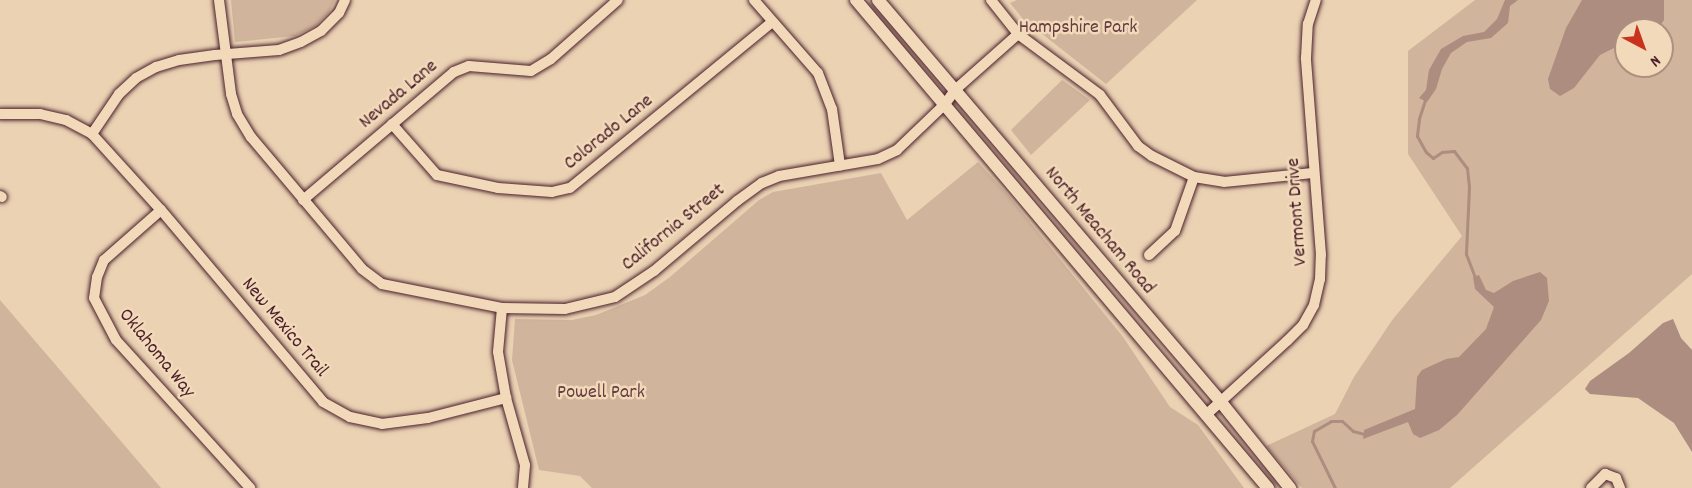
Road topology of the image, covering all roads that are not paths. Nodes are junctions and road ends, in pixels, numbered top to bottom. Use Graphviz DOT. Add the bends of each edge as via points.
graph roads {
  1 [pos="219,0"];
  2 [pos="345,0"];
  3 [pos="754,0"];
  4 [pos="856,0"];
  5 [pos="878,0"];
  6 [pos="991,0"];
  7 [pos="1316,0"];
  8 [pos="612,2"];
  9 [pos="772,22"];
  10 [pos="1018,34"];
  11 [pos="226,54"];
  12 [pos="955,90"];
  13 [pos="945,104"];
  14 [pos="0,114"];
  15 [pos="392,124"];
  16 [pos="92,134"];
  17 [pos="840,165"];
  18 [pos="1313,173"];
  19 [pos="1194,177"];
  20 [pos="303,200"];
  21 [pos="161,210"];
  22 [pos="1149,255"];
  23 [pos="502,308"];
  24 [pos="506,398"];
  25 [pos="1220,401"];
  26 [pos="1207,414"];
  27 [pos="250,488"];
  28 [pos="523,488"];
  29 [pos="1268,488"];
  30 [pos="1290,488"];
  31 [pos="1591,488"];
  32 [pos="1620,488"];
  1 -- 11 [label="street, California Street"];
  2 -- 11 [label="street" via="339,13 321,31 301,42 279,50"];
  3 -- 9 [label="street"];
  4 -- 13 [label="main road, North Meacham Road"];
  5 -- 12 [label="main road, North Meacham Road"];
  6 -- 10 [label="street"];
  7 -- 18 [label="street, Vermont Drive" via="1308,24 1306,58"];
  8 -- 15 [label="street, Nevada Lane" via="541,66 531,71 469,66 454,72"];
  9 -- 15 [label="street, Colorado Lane" via="570,188 552,192 498,188 437,175"];
  9 -- 17 [label="street" via="818,73 832,109"];
  10 -- 12 [label="street, California Street"];
  10 -- 19 [label="street" via="1100,95 1145,151"];
  11 -- 16 [label="street" via="179,60 136,78 119,94"];
  11 -- 20 [label="street, California Street" via="237,114"];
  12 -- 13 [label="street, California Street"];
  12 -- 25 [label="main road, North Meacham Road"];
  13 -- 17 [label="street, California Street" via="897,150 878,159"];
  13 -- 26 [label="main road, North Meacham Road"];
  14 -- 16 [label="street, New Mexico Trail" via="40,114 66,120"];
  15 -- 20 [label="street, Nevada Lane"];
  16 -- 21 [label="street, New Mexico Trail"];
  17 -- 23 [label="street, California Street" via="762,183 654,271 615,297 565,309"];
  18 -- 19 [label="street" via="1224,182"];
  18 -- 25 [label="street, Vermont Drive" via="1321,255 1314,305 1303,325"];
  19 -- 22 [label="street" via="1175,231"];
  20 -- 23 [label="street, California Street" via="362,269 382,284"];
  21 -- 24 [label="street, New Mexico Trail" via="323,402 350,417 394,423"];
  21 -- 27 [label="street, Oklahoma Way" via="104,260 94,298 116,340"];
  23 -- 24 [label="street" via="498,352"];
  24 -- 28 [label="street" via="525,465"];
  25 -- 26 [label="street, Vermont Drive"];
  25 -- 30 [label="main road, North Meacham Road"];
  26 -- 29 [label="main road, North Meacham Road"];
  31 -- 32 [label="street" via="1605,474 1616,478"];
}
